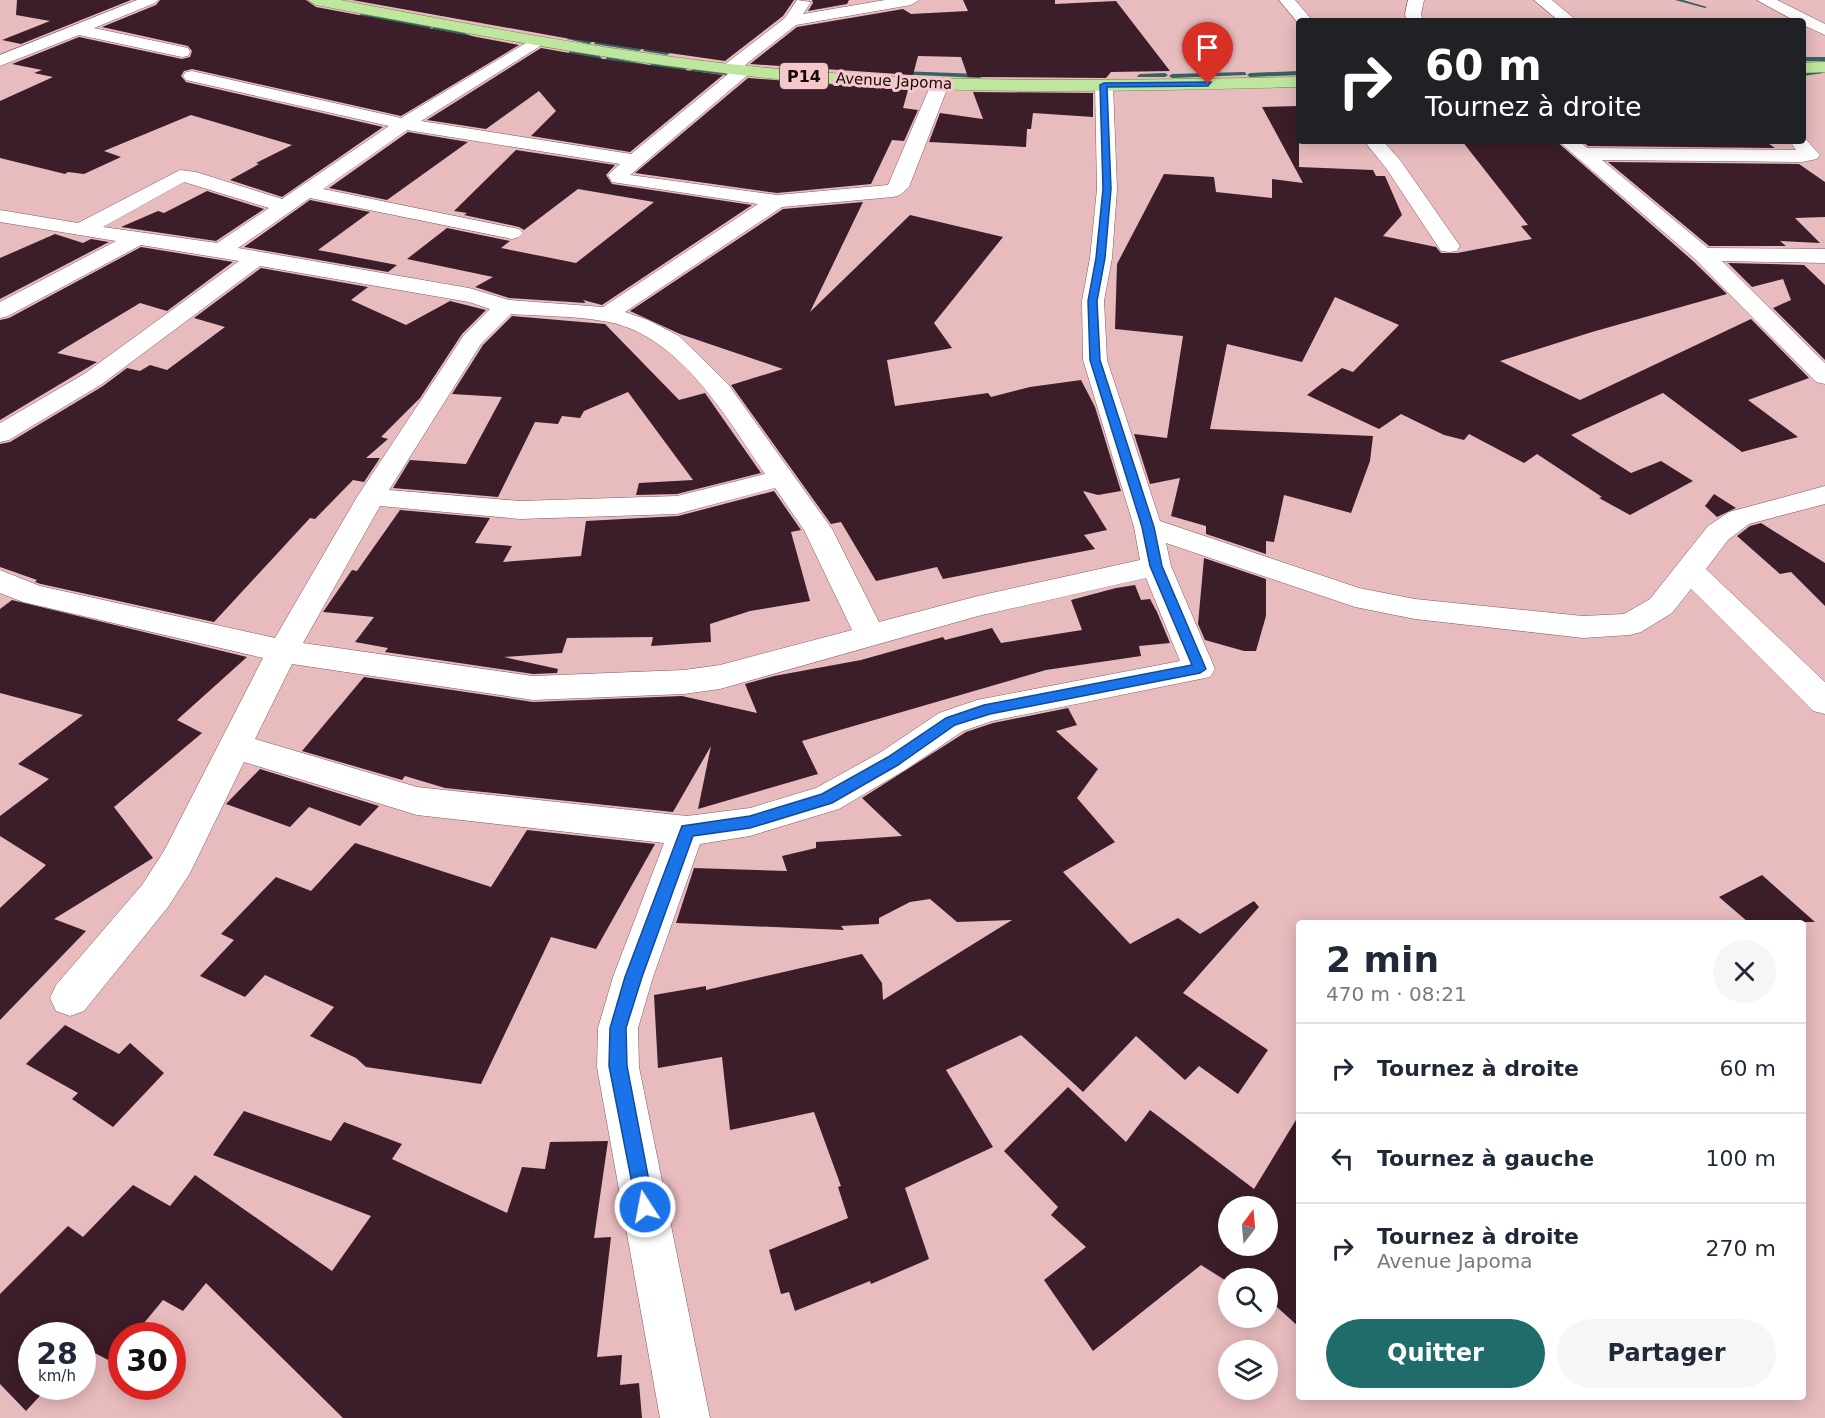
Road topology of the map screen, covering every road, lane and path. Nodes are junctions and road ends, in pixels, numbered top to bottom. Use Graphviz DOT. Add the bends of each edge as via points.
graph roads {
  1 [pos="150,0"];
  2 [pos="316,0"];
  3 [pos="804,0"];
  4 [pos="910,0"];
  5 [pos="1287,0"];
  6 [pos="1416,0"];
  7 [pos="1542,0"];
  8 [pos="1765,0"];
  9 [pos="1302,18"];
  10 [pos="1414,18"];
  11 [pos="1565,18"];
  12 [pos="1801,18"];
  13 [pos="1806,20"];
  14 [pos="791,21"];
  15 [pos="80,30"];
  16 [pos="1825,30"];
  17 [pos="536,42"];
  18 [pos="182,52"];
  19 [pos="0,61"];
  20 [pos="1825,67"];
  21 [pos="1806,68"];
  22 [pos="737,69"];
  23 [pos="192,76"];
  24 [pos="1296,82"];
  25 [pos="940,84"];
  26 [pos="1104,85"];
  27 [pos="404,124"];
  28 [pos="1375,144"];
  29 [pos="1802,144"];
  30 [pos="1575,148"];
  31 [pos="633,160"];
  32 [pos="306,191"];
  33 [pos="777,201"];
  34 [pos="285,206"];
  35 [pos="0,216"];
  36 [pos="81,230"];
  37 [pos="513,233"];
  38 [pos="138,238"];
  39 [pos="1449,246"];
  40 [pos="221,250"];
  41 [pos="1703,254"];
  42 [pos="1825,256"];
  43 [pos="256,259"];
  44 [pos="505,308"];
  45 [pos="0,311"];
  46 [pos="607,314"];
  47 [pos="1825,377"];
  48 [pos="0,433"];
  49 [pos="782,478"];
  50 [pos="1825,495"];
  51 [pos="371,497"];
  52 [pos="1148,527"];
  53 [pos="1156,566"];
  54 [pos="1689,570"];
  55 [pos="0,580"];
  56 [pos="871,637"];
  57 [pos="283,651"];
  58 [pos="1825,702"];
  59 [pos="234,746"];
  60 [pos="687,831"];
  61 [pos="70,998"];
  62 [pos="686,1418"];
  1 -- 15 [label="street"];
  2 -- 17 [label="main road, Avenue Japoma / P14"];
  3 -- 14 [label="street"];
  4 -- 14 [label="street"];
  5 -- 9 [label="street"];
  6 -- 10 [label="street"];
  7 -- 11 [label="street"];
  8 -- 12 [label="street"];
  13 -- 16 [label="street"];
  14 -- 22 [label="street"];
  15 -- 18 [label="street"];
  15 -- 19 [label="street"];
  17 -- 22 [label="main road, Avenue Japoma / P14"];
  17 -- 27 [label="street"];
  20 -- 21 [label="main road"];
  22 -- 25 [label="main road, Avenue Japoma / P14"];
  22 -- 31 [label="street"];
  23 -- 27 [label="street"];
  24 -- 26 [label="main road, Avenue Japoma / P14"];
  25 -- 26 [label="main road, Avenue Japoma / P14"];
  25 -- 33 [label="street" via="893,191"];
  26 -- 52 [label="street" via="1107,189 1093,301 1095,360"];
  27 -- 31 [label="street"];
  27 -- 32 [label="street"];
  28 -- 39 [label="street"];
  29 -- 30 [label="street" via="1810,154"];
  30 -- 41 [label="street"];
  31 -- 33 [label="street" via="619,178"];
  32 -- 34 [label="street"];
  32 -- 37 [label="street"];
  33 -- 46 [label="street"];
  34 -- 36 [label="street" via="180,176"];
  34 -- 40 [label="street"];
  35 -- 36 [label="street"];
  36 -- 38 [label="street"];
  38 -- 40 [label="street"];
  38 -- 45 [label="street"];
  40 -- 43 [label="street"];
  41 -- 42 [label="street"];
  41 -- 47 [label="street"];
  43 -- 44 [label="street" via="469,295"];
  43 -- 48 [label="street" via="93,379"];
  44 -- 46 [label="street"];
  44 -- 51 [label="street" via="472,340"];
  46 -- 49 [label="street" via="671,341 719,389"];
  49 -- 51 [label="street" via="677,505 520,510"];
  49 -- 56 [label="street" via="818,530"];
  50 -- 54 [label="street" via="1739,518 1718,532"];
  51 -- 57 [label="street"];
  52 -- 53 [label="street"];
  52 -- 54 [label="street" via="1355,597 1416,609 1583,627 1630,624 1661,606"];
  53 -- 56 [label="street" via="978,606"];
  53 -- 60 [label="street" via="1200,669 989,709 951,722 826,799 750,822"];
  54 -- 58 [label="street"];
  55 -- 57 [label="street" via="34,595"];
  56 -- 57 [label="street" via="708,679 533,688"];
  57 -- 59 [label="street"];
  59 -- 60 [label="street" via="417,801"];
  59 -- 61 [label="street" via="177,862 155,896"];
  60 -- 62 [label="street" via="618,1028 618,1057"];
}
